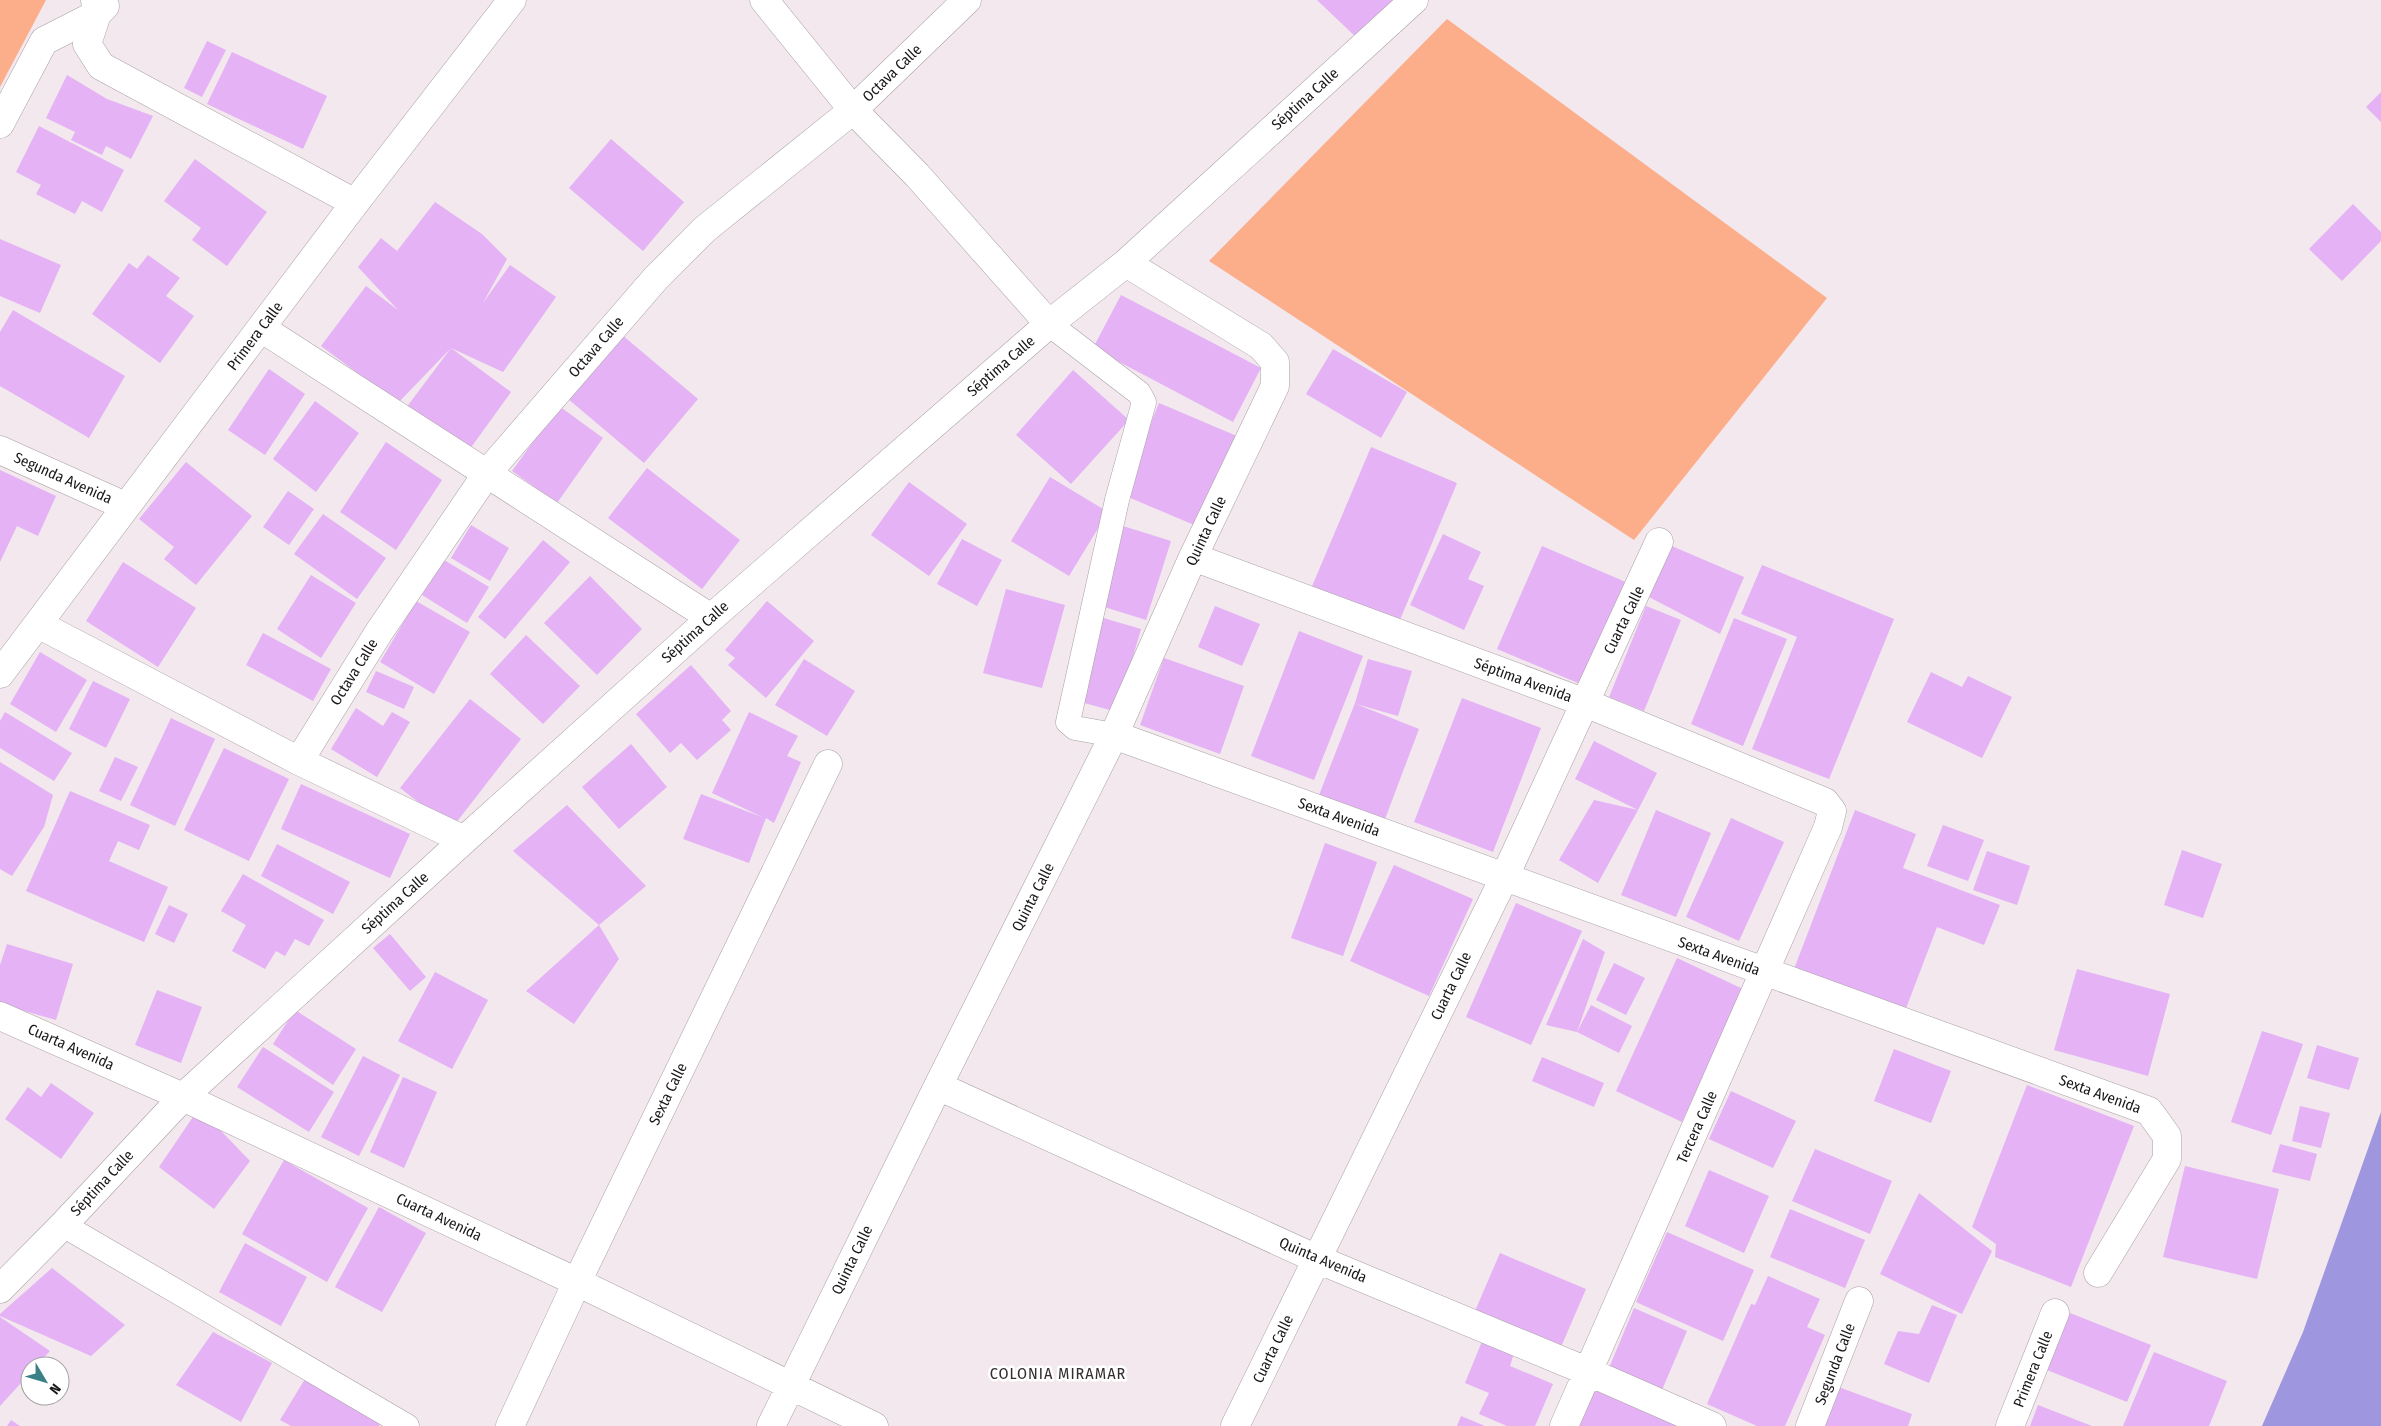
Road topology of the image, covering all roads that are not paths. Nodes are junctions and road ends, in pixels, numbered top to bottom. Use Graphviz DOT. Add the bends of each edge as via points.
graph roads {
  1 [pos="512,0"];
  2 [pos="764,0"];
  3 [pos="967,0"];
  4 [pos="1414,0"];
  5 [pos="101,5"];
  6 [pos="853,110"];
  7 [pos="0,124"];
  8 [pos="355,203"];
  9 [pos="1126,263"];
  10 [pos="1049,324"];
  11 [pos="261,328"];
  12 [pos="0,450"];
  13 [pos="488,472"];
  14 [pos="125,506"];
  15 [pos="1659,542"];
  16 [pos="1193,557"];
  17 [pos="711,618"];
  18 [pos="38,624"];
  19 [pos="0,674"];
  20 [pos="1583,702"];
  21 [pos="1114,735"];
  22 [pos="299,761"];
  23 [pos="828,764"];
  24 [pos="1828,827"];
  25 [pos="464,840"];
  26 [pos="1504,878"];
  27 [pos="1764,973"];
  28 [pos="0,1016"];
  29 [pos="938,1086"];
  30 [pos="184,1097"];
  31 [pos="63,1225"];
  32 [pos="1317,1259"];
  33 [pos="2098,1273"];
  34 [pos="577,1282"];
  35 [pos="0,1289"];
  36 [pos="1859,1301"];
  37 [pos="2055,1313"];
  38 [pos="1589,1372"];
  39 [pos="790,1386"];
  40 [pos="398,1424"];
  41 [pos="510,1426"];
  42 [pos="771,1426"];
  43 [pos="874,1426"];
  44 [pos="1235,1426"];
  45 [pos="1564,1426"];
  46 [pos="1712,1426"];
  47 [pos="1810,1426"];
  48 [pos="2010,1426"];
  1 -- 8 [label="street, Primera Calle"];
  2 -- 6 [label="street"];
  3 -- 6 [label="street, Octava Calle"];
  4 -- 9 [label="street, Séptima Calle"];
  5 -- 7 [label="street" via="44,41"];
  5 -- 8 [label="street" via="87,44 101,66"];
  6 -- 10 [label="street"];
  6 -- 13 [label="street, Octava Calle" via="705,229 656,278"];
  8 -- 11 [label="street, Primera Calle"];
  9 -- 10 [label="street, Séptima Calle"];
  9 -- 16 [label="street, Quinta Calle" via="1261,346 1275,362 1275,386"];
  10 -- 17 [label="street, Séptima Calle"];
  10 -- 21 [label="lane" via="1139,393 1144,402 1117,500 1068,722 1075,728"];
  11 -- 13 [label="street"];
  11 -- 14 [label="street, Primera Calle"];
  12 -- 14 [label="street, Segunda Avenida"];
  13 -- 17 [label="street"];
  13 -- 22 [label="street, Octava Calle" via="379,632"];
  14 -- 18 [label="street, Primera Calle"];
  15 -- 20 [label="street, Cuarta Calle" via="1635,599"];
  16 -- 20 [label="street, Séptima Avenida"];
  16 -- 21 [label="street, Quinta Calle"];
  17 -- 25 [label="street, Séptima Calle"];
  18 -- 19 [label="street, Primera Calle"];
  18 -- 22 [label="street"];
  20 -- 24 [label="street, Séptima Avenida" via="1825,802 1832,811"];
  20 -- 26 [label="street, Cuarta Calle"];
  21 -- 26 [label="street, Sexta Avenida"];
  21 -- 29 [label="street, Quinta Calle"];
  22 -- 25 [label="street"];
  23 -- 34 [label="street, Sexta Calle"];
  24 -- 27 [label="street, Tercera Calle"];
  25 -- 30 [label="street, Séptima Calle"];
  26 -- 27 [label="street, Sexta Avenida"];
  26 -- 32 [label="street, Cuarta Calle"];
  27 -- 33 [label="street, Sexta Avenida" via="2149,1111 2167,1136 2167,1159"];
  27 -- 38 [label="street, Tercera Calle"];
  28 -- 30 [label="street, Cuarta Avenida"];
  29 -- 32 [label="street, Quinta Avenida"];
  29 -- 39 [label="street, Quinta Calle"];
  30 -- 31 [label="street, Séptima Calle"];
  30 -- 34 [label="street, Cuarta Avenida"];
  31 -- 35 [label="street, Séptima Calle"];
  31 -- 40 [label="lane"];
  32 -- 38 [label="street, Quinta Avenida"];
  32 -- 44 [label="street, Cuarta Calle"];
  34 -- 39 [label="street, Cuarta Avenida"];
  34 -- 41 [label="street, Sexta Calle"];
  36 -- 47 [label="street, Segunda Calle"];
  37 -- 48 [label="street, Primera Calle"];
  38 -- 45 [label="street, Tercera Calle"];
  38 -- 46 [label="street, Quinta Avenida"];
  39 -- 42 [label="street, Quinta Calle"];
  39 -- 43 [label="street, Cuarta Avenida"];
}
